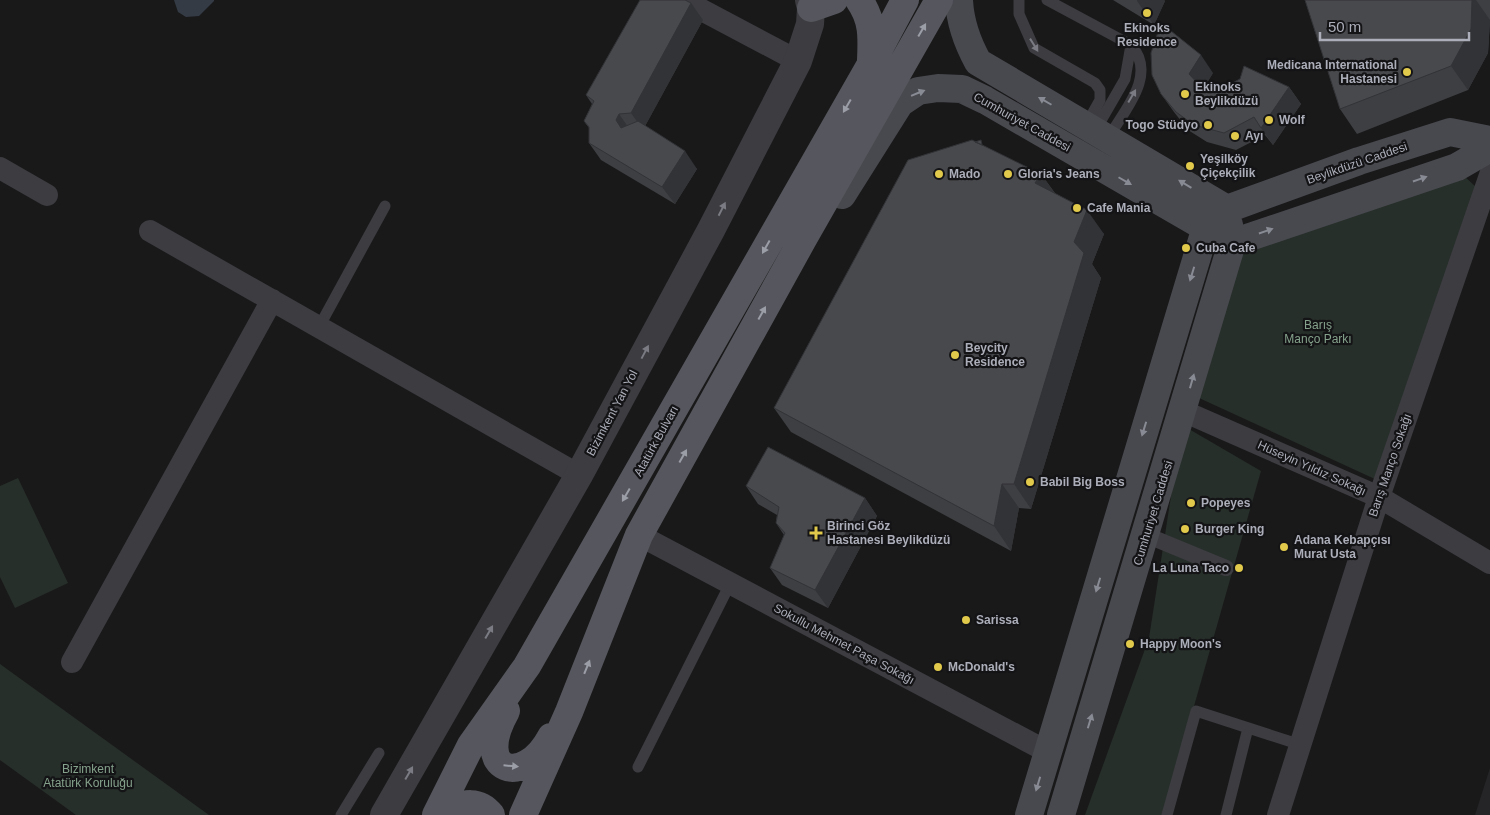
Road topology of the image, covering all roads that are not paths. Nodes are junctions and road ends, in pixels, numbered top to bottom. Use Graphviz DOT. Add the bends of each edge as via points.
graph roads {
  1 [pos="683,0"];
  2 [pos="859,0"];
  3 [pos="905,0"];
  4 [pos="939,0"];
  5 [pos="959,0"];
  6 [pos="1019,0"];
  7 [pos="1047,0"];
  8 [pos="818,3"];
  9 [pos="1131,45"];
  10 [pos="798,61"];
  11 [pos="871,64"];
  12 [pos="1096,132"];
  13 [pos="1490,140"];
  14 [pos="1490,148"];
  15 [pos="0,168"];
  16 [pos="1490,175"];
  17 [pos="48,195"];
  18 [pos="384,206"];
  19 [pos="1227,209"];
  20 [pos="1206,227"];
  21 [pos="150,231"];
  22 [pos="803,239"];
  23 [pos="1232,243"];
  24 [pos="272,300"];
  25 [pos="320,327"];
  26 [pos="1153,398"];
  27 [pos="1183,411"];
  28 [pos="579,475"];
  29 [pos="1379,497"];
  30 [pos="639,535"];
  31 [pos="1146,535"];
  32 [pos="1490,563"];
  33 [pos="1226,568"];
  34 [pos="730,584"];
  35 [pos="72,662"];
  36 [pos="527,666"];
  37 [pos="569,712"];
  38 [pos="1248,728"];
  39 [pos="1301,745"];
  40 [pos="1048,752"];
  41 [pos="379,753"];
  42 [pos="638,767"];
  43 [pos="1076,768"];
  44 [pos="341,815"];
  45 [pos="384,815"];
  46 [pos="436,815"];
  47 [pos="451,815"];
  48 [pos="491,815"];
  49 [pos="523,815"];
  50 [pos="1029,815"];
  51 [pos="1062,815"];
  52 [pos="1167,815"];
  53 [pos="1226,815"];
  54 [pos="1278,815"];
  1 -- 10 [label="street"];
  2 -- 11 [label="main road" via="872,27"];
  3 -- 11 [label="main road, Atatürk Bulvarı"];
  22 -- 4 [label="main road, one-way"];
  12 -- 5 [label="main road, one-way" via="978,62 959,15"];
  6 -- 12 [label="lane, one-way" via="1019,14 1034,48 1095,83 1100,90"];
  7 -- 9 [label="lane"];
  8 -- 10 [label="street, Bizimkent Yan Yol"];
  9 -- 12 [label="lane" via="1125,79"];
  12 -- 9 [label="lane, one-way" via="1141,82 1142,66 1137,51"];
  28 -- 10 [label="street, Bizimkent Yan Yol, one-way"];
  11 -- 36 [label="main road, Atatürk Bulvarı, one-way"];
  19 -- 12 [label="main road, one-way"];
  13 -- 19 [label="main road, Beylikdüzü Caddesi" via="1450,132"];
  23 -- 14 [label="main road, one-way" via="1457,167"];
  15 -- 17 [label="street"];
  16 -- 29 [label="street, Barış Manço Sokağı"];
  18 -- 25 [label="lane"];
  19 -- 20 [label="main road"];
  19 -- 23 [label="main road, Cumhuriyet Caddesi"];
  22 -- 20 [label="main road, Cumhuriyet Caddesi, one-way" via="840,198 900,103 918,91 953,87 985,100"];
  20 -- 23 [label="main road, Cumhuriyet Caddesi"];
  20 -- 26 [label="main road, one-way"];
  21 -- 24 [label="street"];
  30 -- 22 [label="main road, one-way"];
  27 -- 23 [label="main road, Cumhuriyet Caddesi, one-way"];
  24 -- 25 [label="street"];
  24 -- 35 [label="street"];
  25 -- 28 [label="street"];
  26 -- 27 [label="main road"];
  26 -- 40 [label="main road, one-way"];
  27 -- 29 [label="street, Hüseyin Yıldız Sokağı"];
  27 -- 31 [label="main road, Cumhuriyet Caddesi"];
  45 -- 28 [label="street, Bizimkent Yan Yol, one-way"];
  29 -- 32 [label="street, Hüseyin Yıldız Sokağı"];
  29 -- 39 [label="street, Barış Manço Sokağı"];
  30 -- 34 [label="street, Sokullu Mehmet Paşa Sokağı"];
  37 -- 30 [label="main road, one-way"];
  31 -- 33 [label="street"];
  43 -- 31 [label="main road, Cumhuriyet Caddesi, one-way"];
  34 -- 40 [label="street, Sokullu Mehmet Paşa Sokağı"];
  34 -- 42 [label="lane"];
  36 -- 37 [label="main road, one-way" via="522,684 494,736 495,758 502,765 513,767 534,760 541,754 558,722"];
  36 -- 46 [label="main road, Atatürk Bulvarı" via="471,744"];
  37 -- 49 [label="main road"];
  38 -- 39 [label="lane"];
  38 -- 52 [label="lane" via="1196,711"];
  38 -- 53 [label="lane"];
  39 -- 54 [label="street, Barış Manço Sokağı"];
  40 -- 43 [label="main road"];
  40 -- 50 [label="main road, one-way"];
  41 -- 44 [label="lane"];
  43 -- 51 [label="main road, Cumhuriyet Caddesi"];
  47 -- 48 [label="main road" via="459,806 467,804 484,807"];
}
